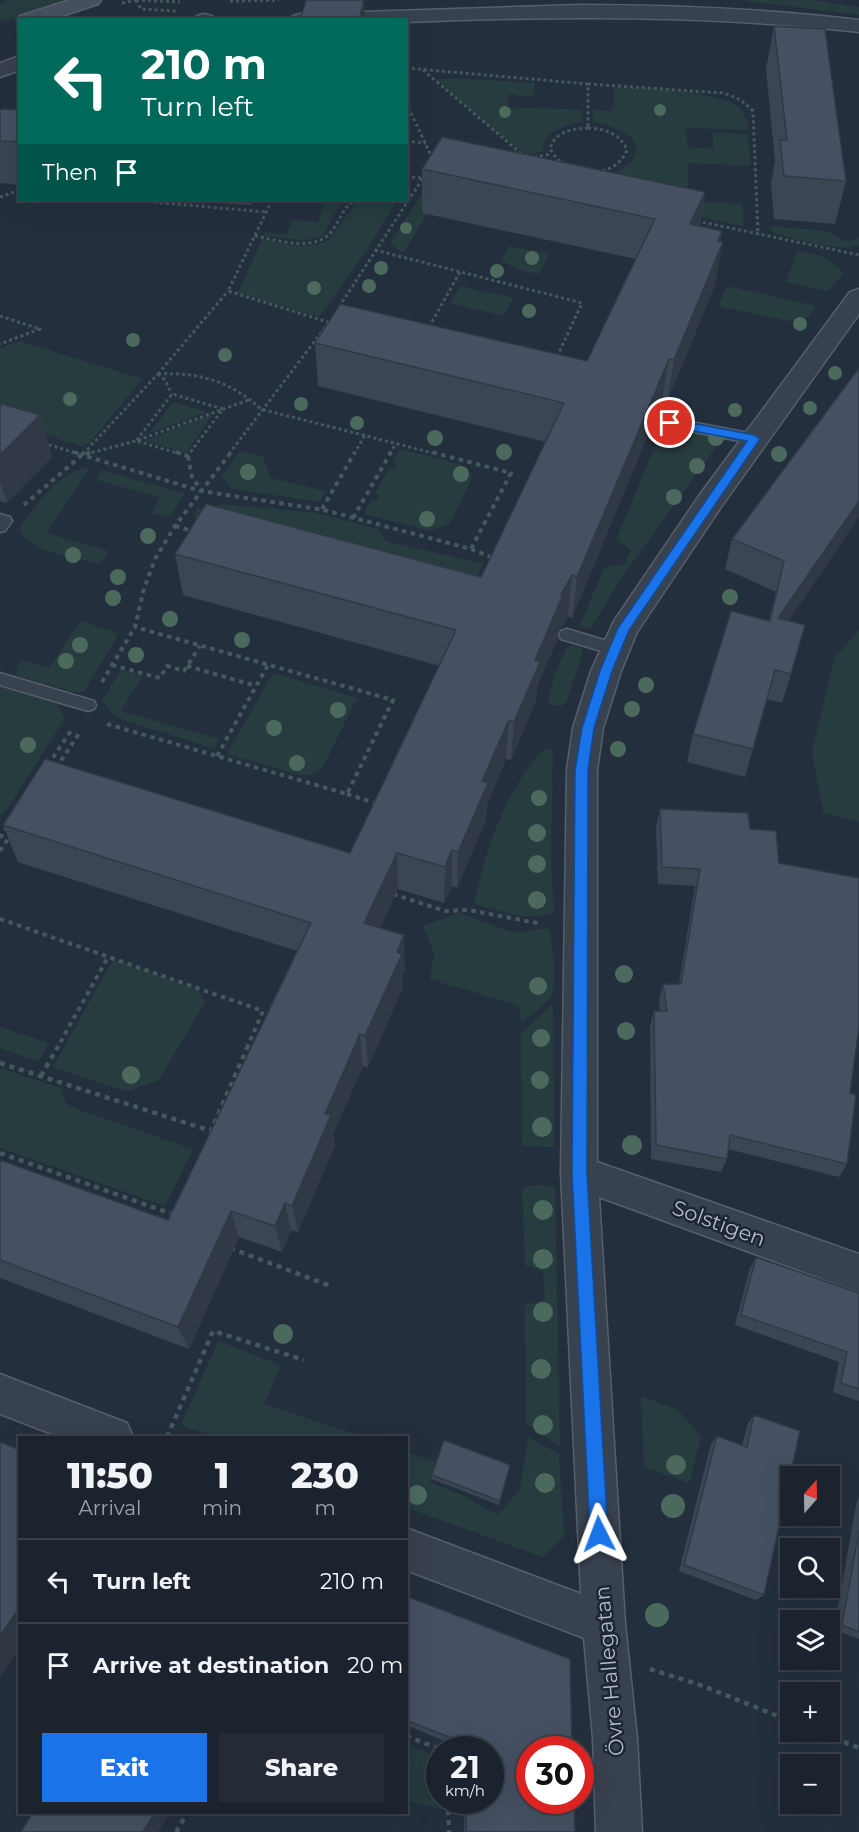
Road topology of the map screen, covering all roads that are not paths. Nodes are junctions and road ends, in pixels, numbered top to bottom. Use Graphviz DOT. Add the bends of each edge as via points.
graph roads {
  1 [pos="91,0"];
  2 [pos="32,18"];
  3 [pos="338,18"];
  4 [pos="859,26"];
  5 [pos="18,63"];
  6 [pos="0,70"];
  7 [pos="859,297"];
  8 [pos="670,423"];
  9 [pos="754,439"];
  10 [pos="567,635"];
  11 [pos="615,649"];
  12 [pos="0,679"];
  13 [pos="88,705"];
  14 [pos="579,1173"];
  15 [pos="859,1273"];
  16 [pos="0,1394"];
  17 [pos="110,1436"];
  18 [pos="408,1550"];
  19 [pos="605,1640"];
  20 [pos="619,1832"];
  1 -- 2 [label="street"];
  3 -- 4 [label="street" via="489,10 666,8 789,14"];
  5 -- 6 [label="street"];
  7 -- 9 [label="street, Övre Hallegatan"];
  8 -- 9 [label="lane"];
  9 -- 11 [label="street, Övre Hallegatan" via="624,628"];
  10 -- 11 [label="lane"];
  11 -- 14 [label="street, Övre Hallegatan" via="588,728 582,770"];
  12 -- 13 [label="lane"];
  14 -- 15 [label="street, Solstigen"];
  14 -- 19 [label="street, Övre Hallegatan"];
  16 -- 17 [label="street"];
  18 -- 19 [label="street"];
  19 -- 20 [label="street, Övre Hallegatan"];
}
